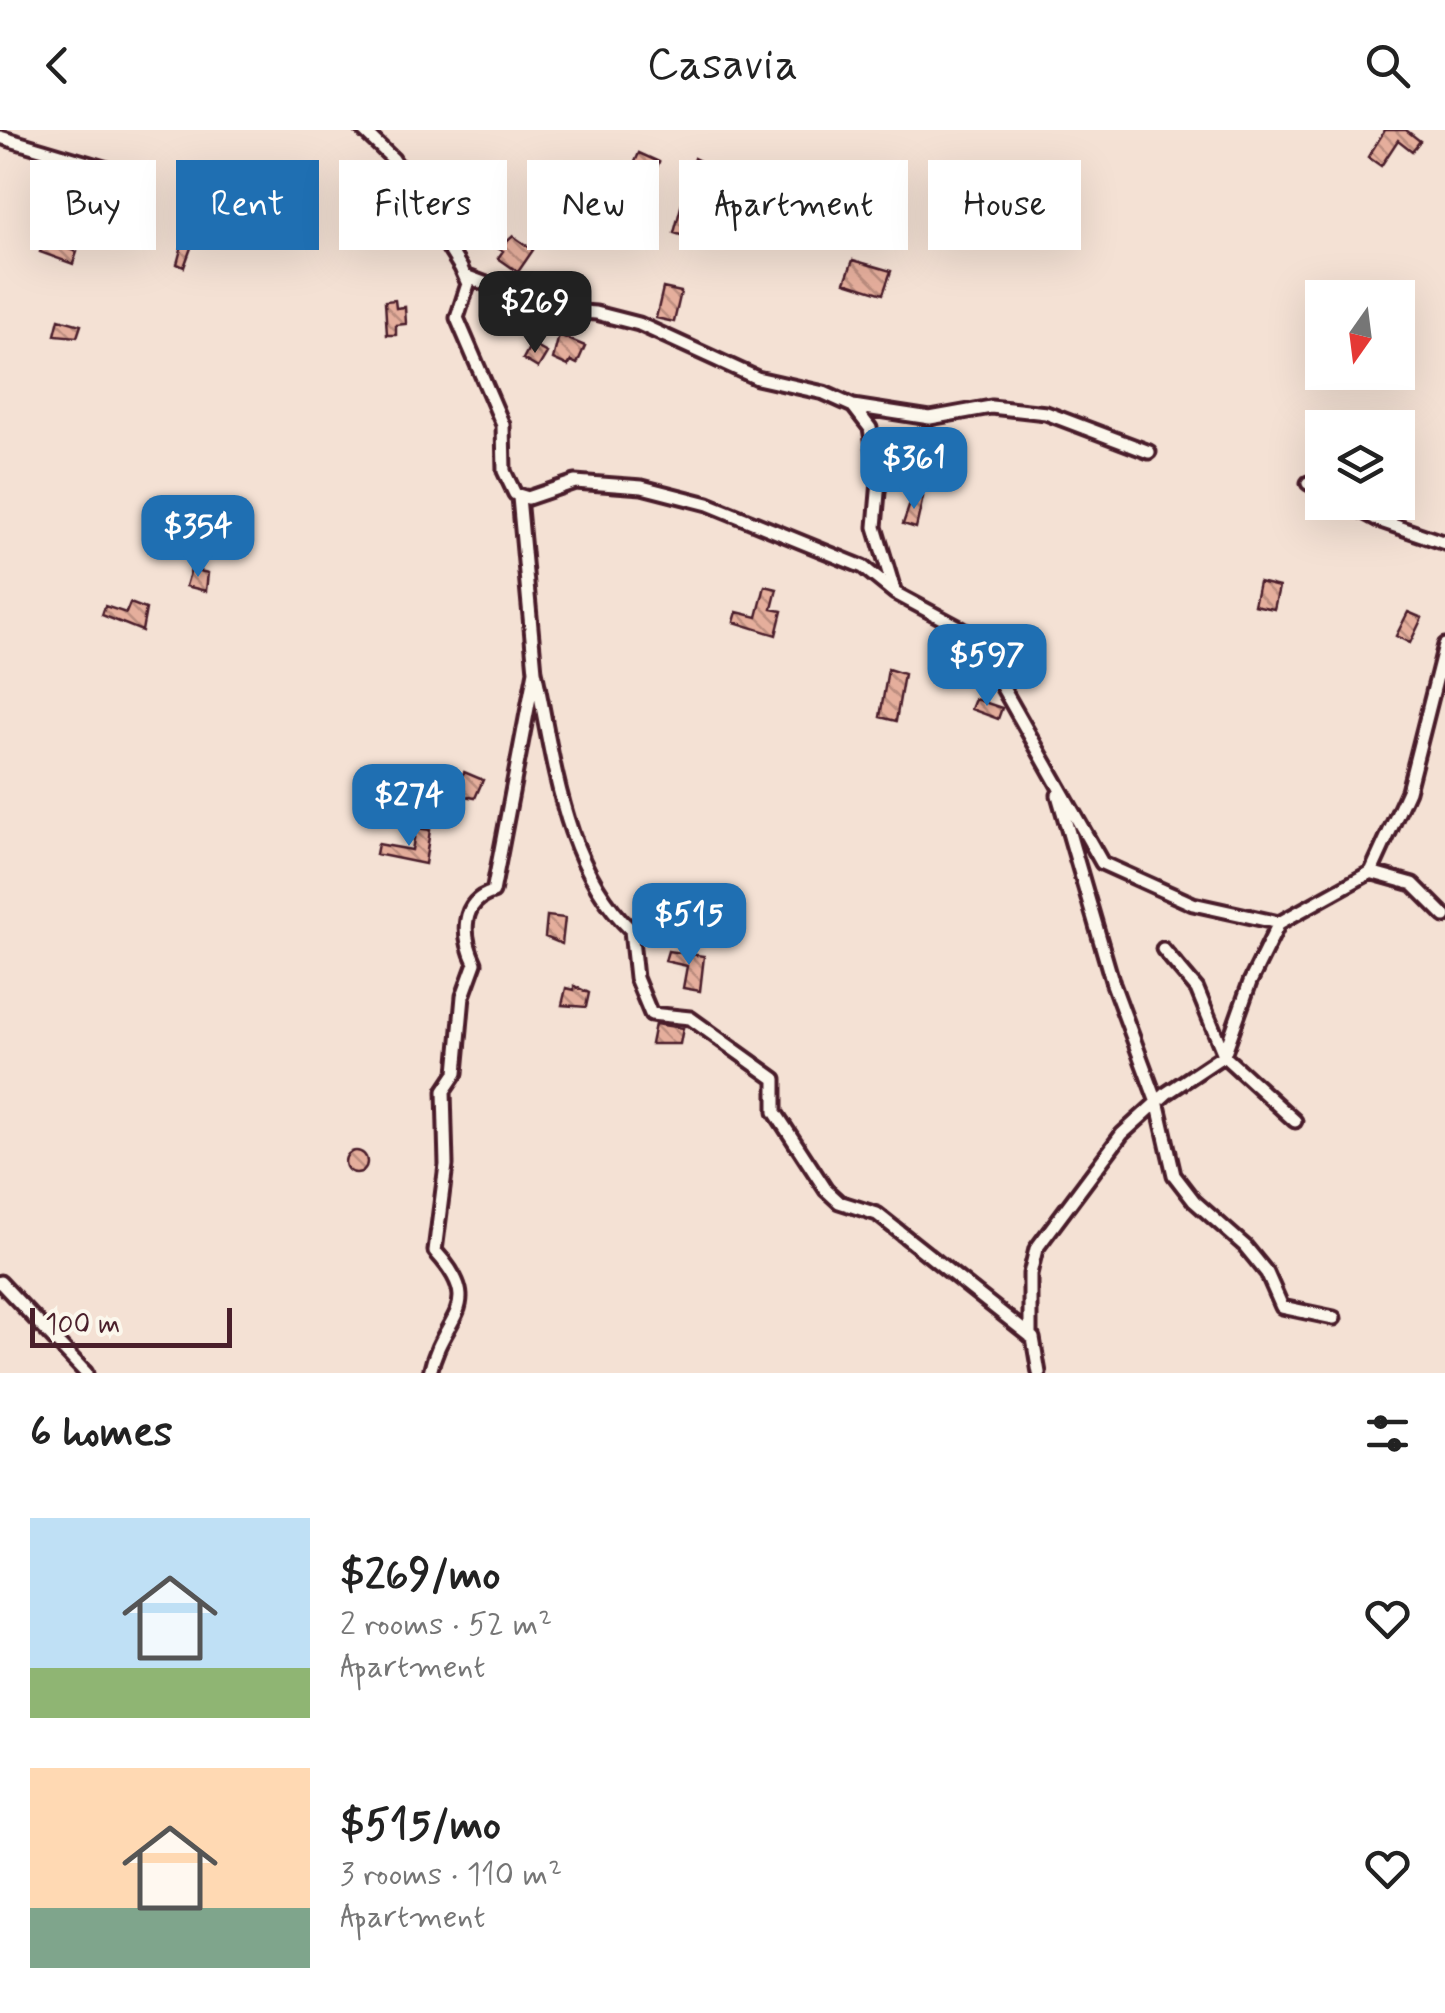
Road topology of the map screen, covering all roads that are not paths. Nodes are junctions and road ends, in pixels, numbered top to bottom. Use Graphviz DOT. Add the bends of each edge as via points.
graph roads {
  1 [pos="363,130"];
  2 [pos="0,137"];
  3 [pos="78,160"];
  4 [pos="464,276"];
  5 [pos="852,406"];
  6 [pos="1148,452"];
  7 [pos="518,496"];
  8 [pos="1378,520"];
  9 [pos="1445,543"];
  10 [pos="895,593"];
  11 [pos="1445,645"];
  12 [pos="535,671"];
  13 [pos="1056,786"];
  14 [pos="1370,872"];
  15 [pos="1445,916"];
  16 [pos="1278,923"];
  17 [pos="1164,949"];
  18 [pos="1224,1055"];
  19 [pos="1158,1105"];
  20 [pos="1296,1121"];
  21 [pos="0,1282"];
  22 [pos="1334,1318"];
  23 [pos="1030,1336"];
  24 [pos="86,1373"];
  25 [pos="430,1373"];
  26 [pos="1038,1373"];
  1 -- 4 [label="street" via="429,210"];
  2 -- 3 [label="street"];
  4 -- 5 [label="street" via="556,310 639,324 757,378"];
  4 -- 7 [label="street" via="468,284 457,318 491,387 503,425 504,471"];
  5 -- 6 [label="street" via="930,418 991,408 1046,413"];
  5 -- 10 [label="street" via="870,428 879,481 875,527"];
  7 -- 10 [label="street" via="590,481 688,498 849,559"];
  7 -- 12 [label="street"];
  8 -- 9 [label="street"];
  10 -- 13 [label="street" via="978,644"];
  11 -- 14 [label="street" via="1408,791"];
  12 -- 23 [label="street" via="583,864 612,913 631,930 636,978 651,1014 690,1018 775,1079 775,1112 826,1190 839,1202 877,1214"];
  12 -- 25 [label="street" via="505,817 502,865 494,892 478,897 467,913 466,943 475,962 463,996 456,1072 444,1091 446,1165 435,1251 460,1278 461,1297"];
  13 -- 16 [label="street" via="1102,863 1193,904"];
  13 -- 19 [label="street" via="1113,984"];
  14 -- 15 [label="street" via="1413,884"];
  14 -- 16 [label="street"];
  16 -- 18 [label="street"];
  17 -- 18 [label="street" via="1197,989"];
  18 -- 19 [label="street"];
  18 -- 20 [label="street"];
  19 -- 22 [label="street" via="1174,1175 1194,1201 1245,1246 1282,1307"];
  19 -- 23 [label="street" via="1122,1134 1036,1249"];
  21 -- 24 [label="street"];
  23 -- 26 [label="street"];
}
